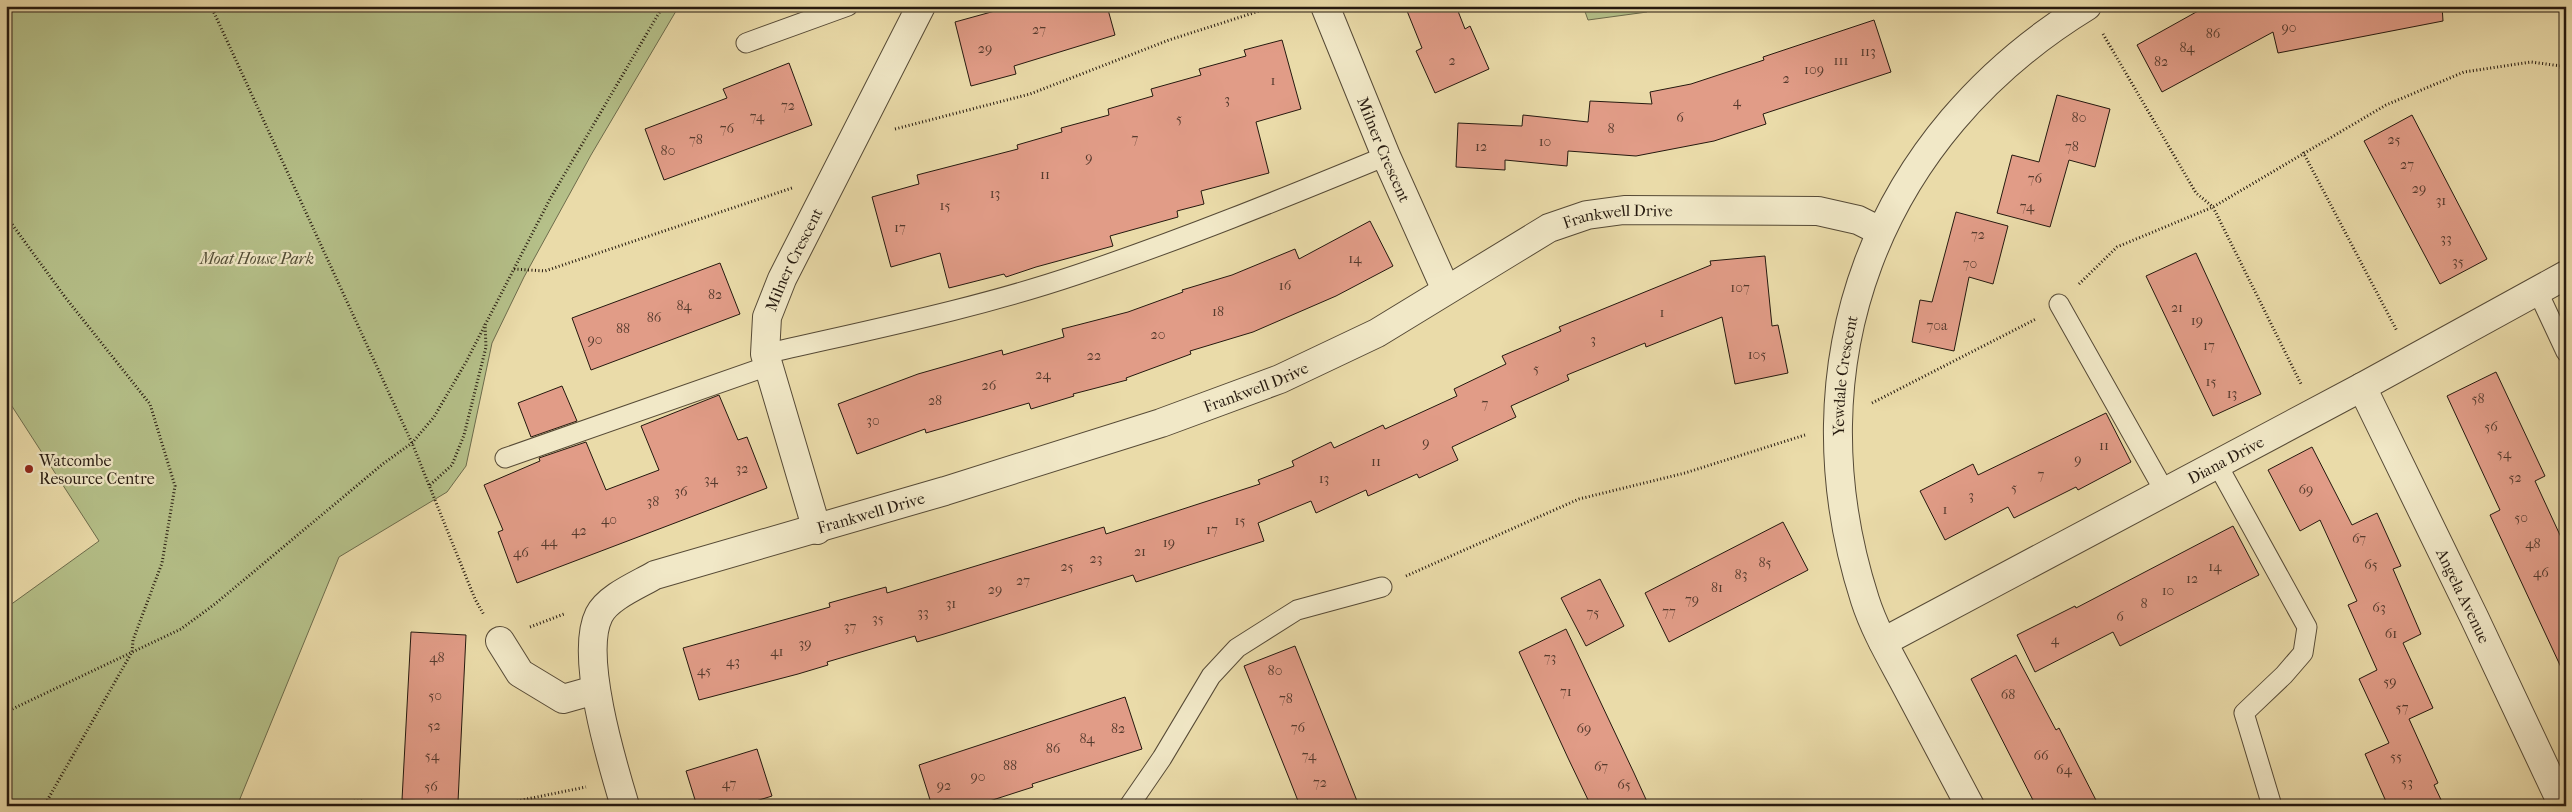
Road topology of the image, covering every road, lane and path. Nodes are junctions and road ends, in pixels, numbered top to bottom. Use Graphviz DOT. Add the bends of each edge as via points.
graph roads {
  1 [pos="212,6"];
  2 [pos="663,6"];
  3 [pos="848,6"];
  4 [pos="921,6"];
  5 [pos="1275,6"];
  6 [pos="1324,6"];
  7 [pos="2074,10"];
  8 [pos="746,43"];
  9 [pos="2561,66"];
  10 [pos="2566,66"];
  11 [pos="2566,110"];
  12 [pos="852,140"];
  13 [pos="2303,152"];
  14 [pos="1386,156"];
  15 [pos="838,168"];
  16 [pos="2213,207"];
  17 [pos="6,216"];
  18 [pos="1880,231"];
  19 [pos="514,268"];
  20 [pos="2566,275"];
  21 [pos="1446,290"];
  22 [pos="2537,290"];
  23 [pos="2059,304"];
  24 [pos="485,321"];
  25 [pos="2566,352"];
  26 [pos="2413,358"];
  27 [pos="767,360"];
  28 [pos="2362,387"];
  29 [pos="2316,411"];
  30 [pos="1837,428"];
  31 [pos="1808,434"];
  32 [pos="412,443"];
  33 [pos="505,458"];
  34 [pos="2217,464"];
  35 [pos="430,485"];
  36 [pos="2165,492"];
  37 [pos="817,530"];
  38 [pos="1382,587"];
  39 [pos="618,595"];
  40 [pos="500,641"];
  41 [pos="1883,642"];
  42 [pos="132,652"];
  43 [pos="595,690"];
  44 [pos="6,712"];
  45 [pos="621,794"];
  46 [pos="44,806"];
  47 [pos="256,806"];
  48 [pos="378,806"];
  49 [pos="493,806"];
  50 [pos="1129,806"];
  51 [pos="1970,806"];
  52 [pos="2272,806"];
  53 [pos="2563,806"];
  1 -- 32 [label="path"];
  2 -- 19 [label="path" via="550,199"];
  3 -- 8 [label="lane"];
  4 -- 12 [label="street, Milner Crescent"];
  5 -- 12 [label="path" via="1169,40 1030,94"];
  6 -- 14 [label="street, Milner Crescent"];
  7 -- 16 [label="path" via="2100,29 2196,193"];
  7 -- 18 [label="street, Yewdale Crescent" via="1975,94 1924,158"];
  9 -- 10 [label="path"];
  9 -- 11 [label="path"];
  9 -- 13 [label="path" via="2531,62 2464,72 2386,105"];
  12 -- 15 [label="street, Milner Crescent"];
  13 -- 16 [label="path"];
  13 -- 26 [label="path"];
  14 -- 21 [label="street, Milner Crescent"];
  14 -- 27 [label="lane" via="1214,226 1074,276"];
  15 -- 19 [label="path" via="818,178 545,271"];
  15 -- 27 [label="street, Milner Crescent" via="767,317"];
  16 -- 23 [label="path" via="2117,247"];
  16 -- 29 [label="path"];
  17 -- 42 [label="path" via="150,404 175,486 162,563 133,640"];
  18 -- 21 [label="street, Frankwell Drive" via="1858,220 1818,211 1624,210 1587,215 1549,228"];
  18 -- 30 [label="street, Yewdale Crescent" via="1860,280 1843,359"];
  19 -- 24 [label="path"];
  20 -- 22 [label="street, Diana Drive"];
  21 -- 37 [label="street, Frankwell Drive" via="1377,333 1280,379 1161,424"];
  22 -- 25 [label="lane"];
  22 -- 26 [label="street, Diana Drive"];
  23 -- 30 [label="path" via="2049,313 1868,405"];
  23 -- 36 [label="lane"];
  24 -- 32 [label="path" via="434,417"];
  24 -- 35 [label="path" via="486,347 464,435 452,465"];
  26 -- 28 [label="street, Diana Drive"];
  27 -- 33 [label="lane"];
  27 -- 37 [label="street, Milner Crescent"];
  28 -- 29 [label="street, Diana Drive"];
  28 -- 53 [label="street, Angela Avenue"];
  29 -- 34 [label="street, Diana Drive"];
  30 -- 41 [label="street, Yewdale Crescent" via="1840,488 1852,556 1866,603"];
  31 -- 38 [label="path" via="1685,473 1579,499"];
  32 -- 35 [label="path"];
  32 -- 42 [label="path" via="181,629"];
  34 -- 36 [label="street, Diana Drive"];
  34 -- 52 [label="lane" via="2307,627 2304,653 2244,713"];
  35 -- 40 [label="path" via="475,599"];
  36 -- 41 [label="street, Diana Drive"];
  37 -- 39 [label="street, Frankwell Drive" via="655,575"];
  38 -- 50 [label="lane" via="1297,610 1237,648 1211,676"];
  39 -- 40 [label="path" via="537,623"];
  39 -- 43 [label="street, Frankwell Drive" via="599,615 592,651"];
  40 -- 43 [label="street" via="520,673 563,699"];
  41 -- 51 [label="street, Yewdale Crescent"];
  42 -- 44 [label="path"];
  42 -- 46 [label="path"];
  43 -- 45 [label="street, Frankwell Drive"];
  45 -- 49 [label="path"];
  47 -- 48 [label="path" via="361,801"];
}
